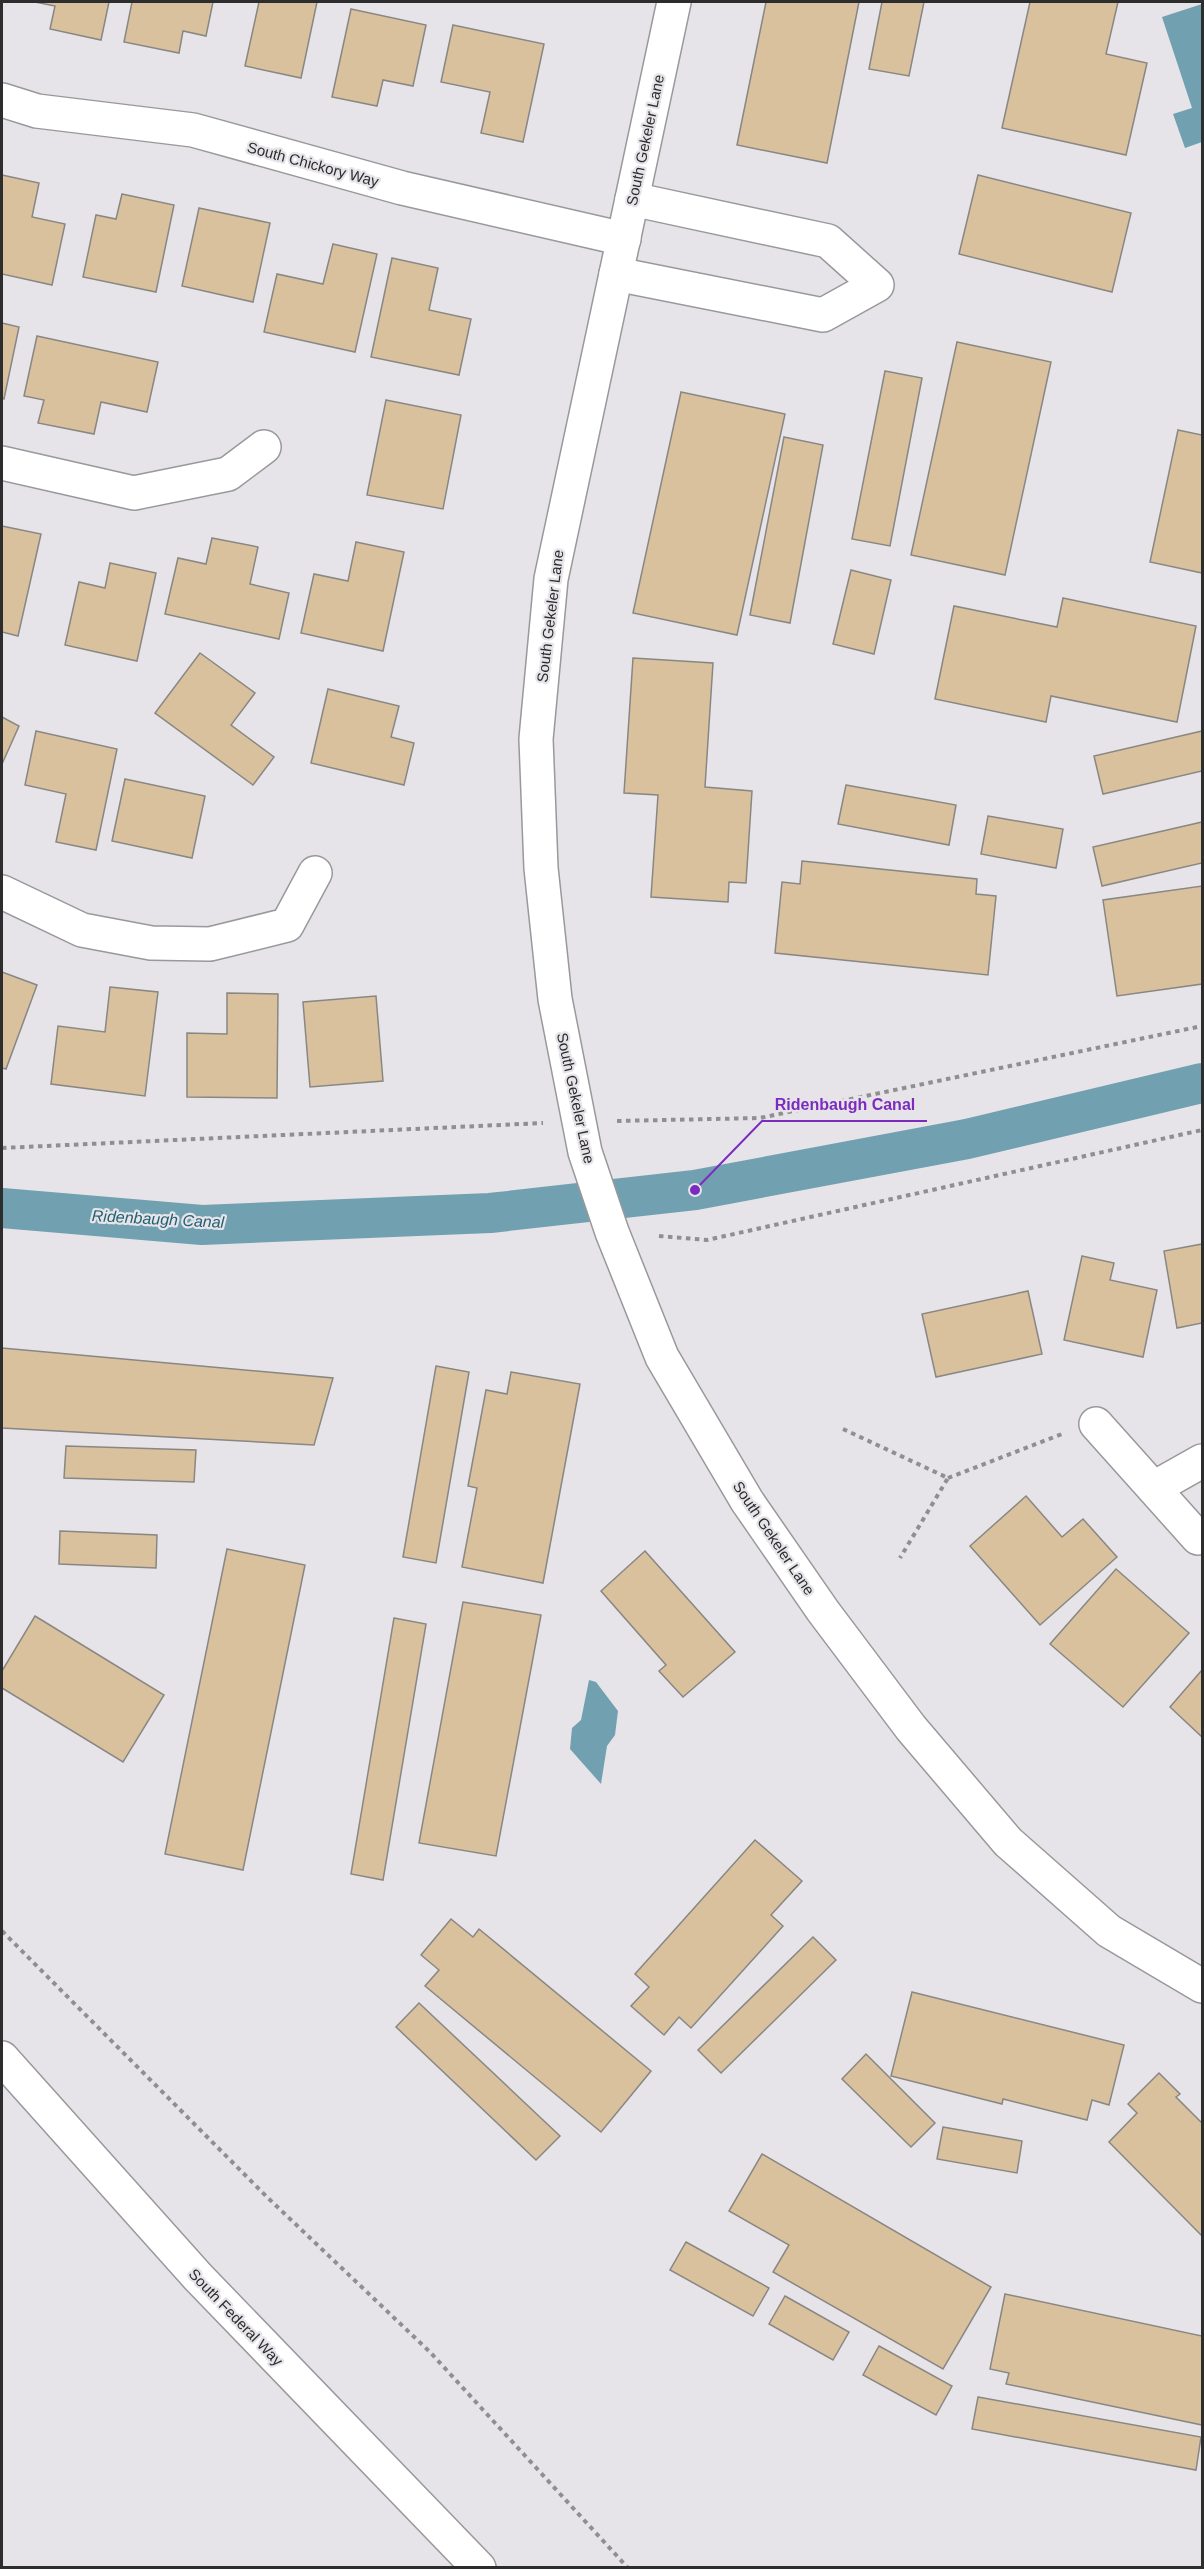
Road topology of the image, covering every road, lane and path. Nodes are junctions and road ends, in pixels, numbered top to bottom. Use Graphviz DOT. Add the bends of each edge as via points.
graph roads {
  1 [pos="674,2"];
  2 [pos="2,100"];
  3 [pos="632,199"];
  4 [pos="624,239"];
  5 [pos="616,274"];
  6 [pos="264,447"];
  7 [pos="2,463"];
  8 [pos="315,873"];
  9 [pos="2,892"];
  10 [pos="1203,1130"];
  11 [pos="659,1236"];
  12 [pos="1081,1428"];
  13 [pos="843,1429"];
  14 [pos="1203,1461"];
  15 [pos="948,1478"];
  16 [pos="1154,1488"];
  17 [pos="1198,1538"];
  18 [pos="900,1558"];
  19 [pos="2,1931"];
  20 [pos="1203,1986"];
  21 [pos="2,2058"];
  22 [pos="479,2568"];
  23 [pos="628,2568"];
  1 -- 3 [label="street, South Gekeler Lane"];
  2 -- 4 [label="street, South Chickory Way" via="37,111 193,130 402,188"];
  3 -- 4 [label="street, South Gekeler Lane"];
  3 -- 5 [label="street" via="828,241 877,285 823,315"];
  4 -- 5 [label="street, South Gekeler Lane"];
  5 -- 20 [label="street, South Gekeler Lane" via="551,579 536,740 541,868 555,999 585,1152 612,1232 663,1357 747,1501 911,1728 1026,1858 1109,1930"];
  6 -- 7 [label="street" via="228,474 134,493"];
  8 -- 9 [label="street" via="287,926 210,944 151,943 82,930"];
  10 -- 11 [label="path" via="707,1240"];
  12 -- 15 [label="path"];
  12 -- 16 [label="street"];
  13 -- 15 [label="path"];
  14 -- 16 [label="street"];
  15 -- 18 [label="path"];
  16 -- 17 [label="street"];
  19 -- 23 [label="path" via="267,2197 430,2352"];
  21 -- 22 [label="street, South Federal Way" via="198,2277"];
}
